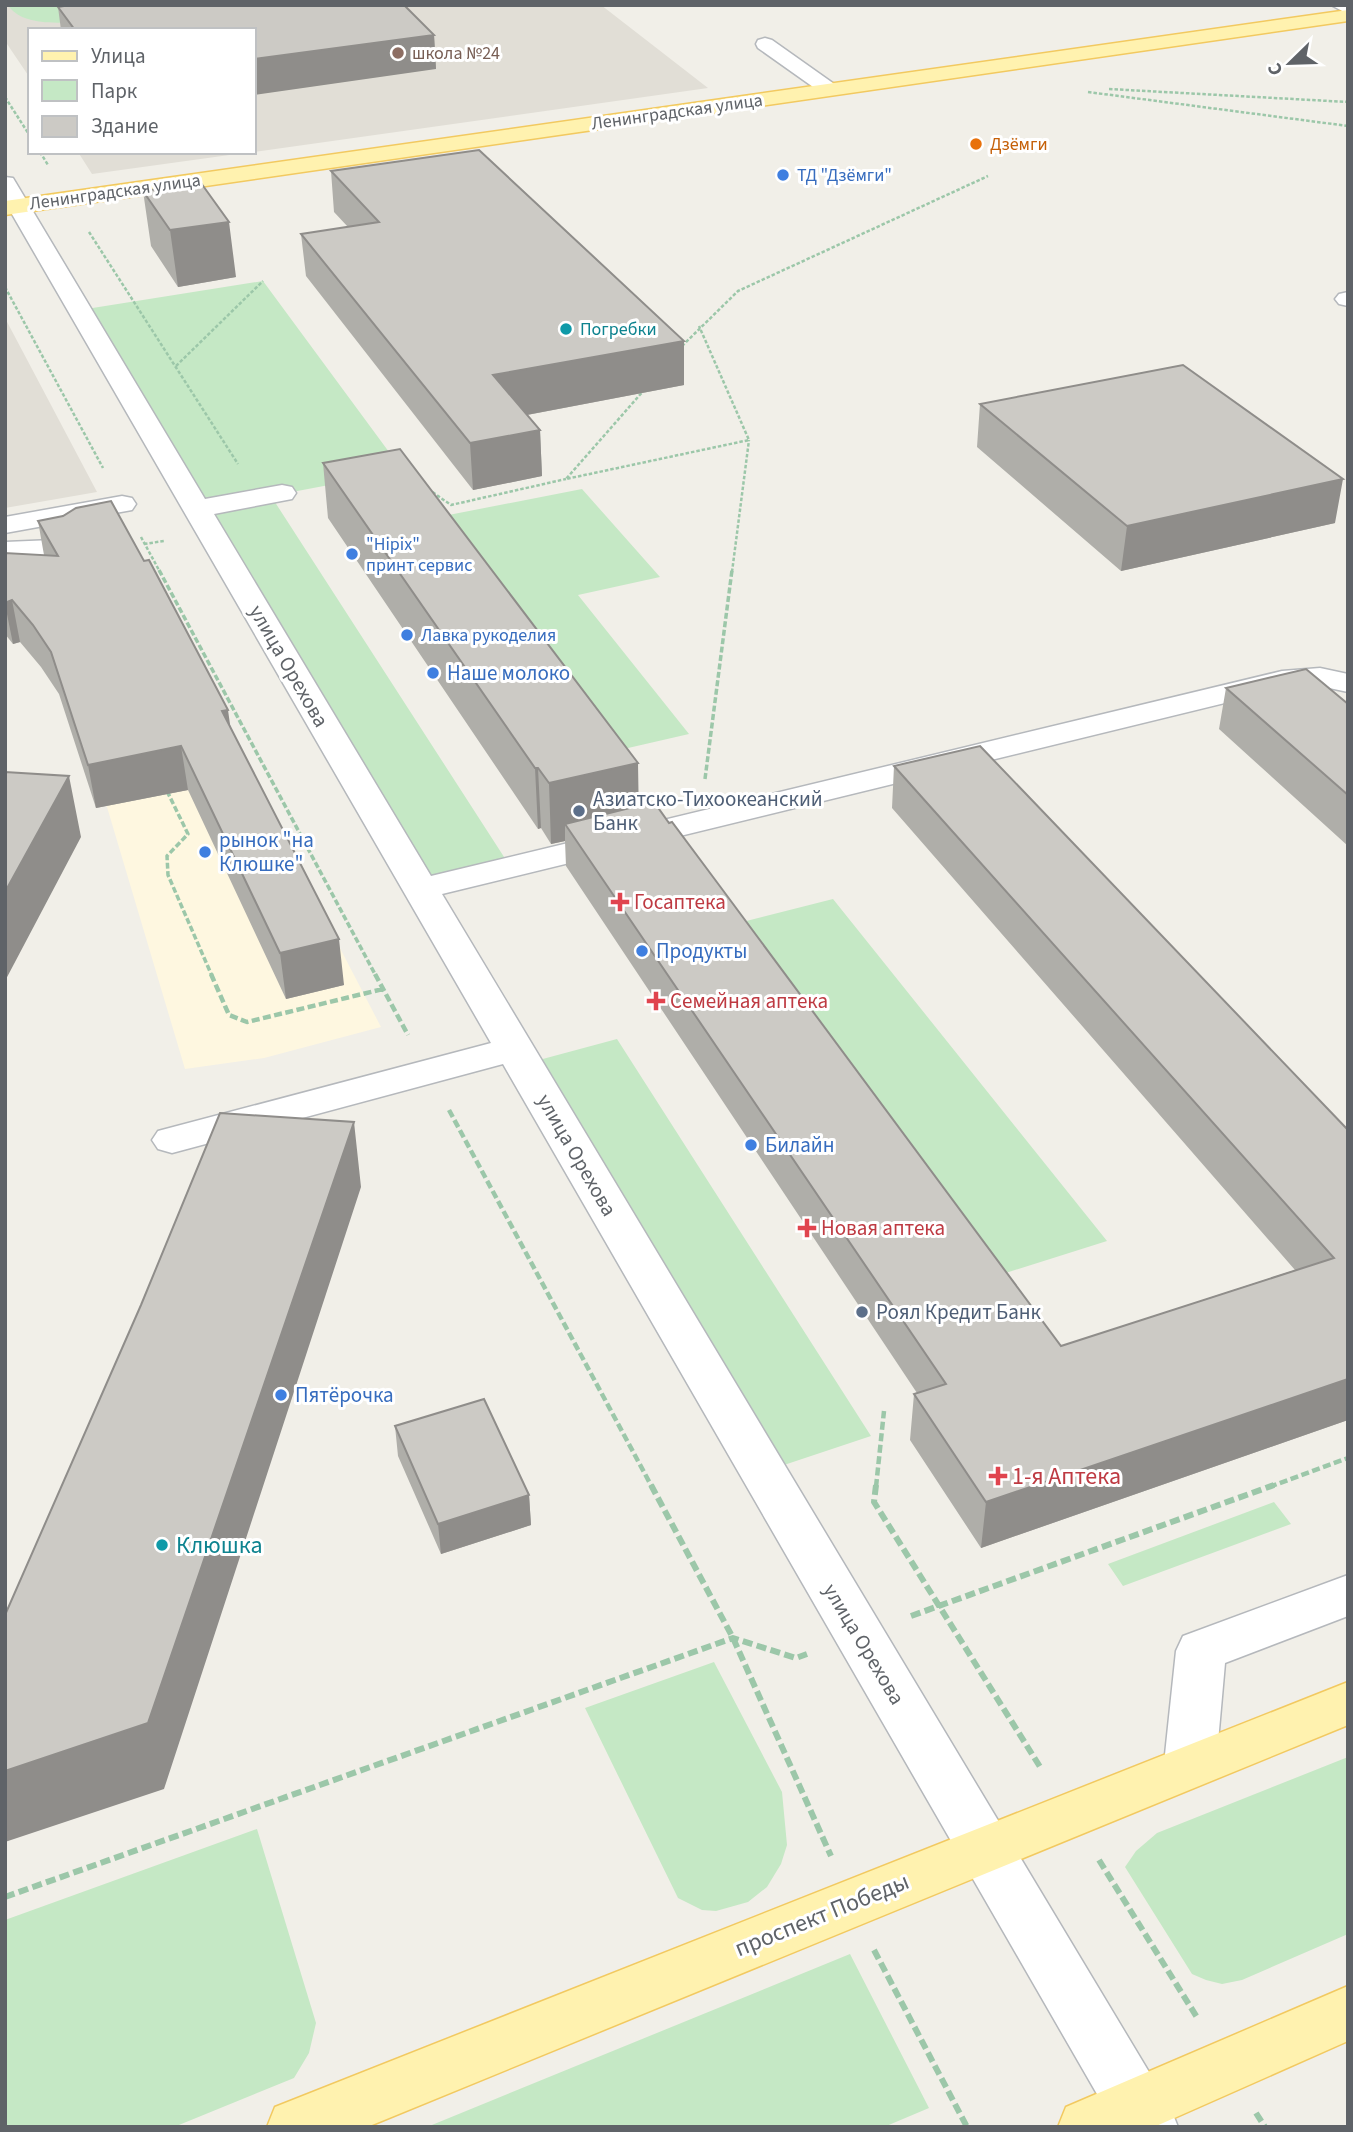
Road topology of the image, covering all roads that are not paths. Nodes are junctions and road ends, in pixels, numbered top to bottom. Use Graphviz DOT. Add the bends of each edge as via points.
graph roads {
  1 [pos="1340,5"];
  2 [pos="1348,9"];
  3 [pos="1348,15"];
  4 [pos="765,44"];
  5 [pos="830,90"];
  6 [pos="5,183"];
  7 [pos="12,207"];
  8 [pos="282,494"];
  9 [pos="122,504"];
  10 [pos="197,509"];
  11 [pos="5,524"];
  12 [pos="71,541"];
  13 [pos="5,551"];
  14 [pos="1348,683"];
  15 [pos="420,889"];
  16 [pos="515,1049"];
  17 [pos="172,1140"];
  18 [pos="1348,1595"];
  19 [pos="1348,1703"];
  20 [pos="1190,1764"];
  21 [pos="985,1847"];
  22 [pos="1348,2013"];
  23 [pos="1124,2119"];
  24 [pos="296,2127"];
  1 -- 2 [label="street"];
  3 -- 5 [label="main road, Ленинградская улица"];
  4 -- 5 [label="street"];
  5 -- 7 [label="main road, Ленинградская улица"];
  6 -- 7 [label="street, улица Орехова"];
  7 -- 10 [label="street, улица Орехова"];
  8 -- 10 [label="street"];
  9 -- 11 [label="street"];
  10 -- 15 [label="street, улица Орехова"];
  12 -- 13 [label="street" via="58,548"];
  14 -- 15 [label="street" via="1320,677 1282,680"];
  15 -- 16 [label="street, улица Орехова"];
  16 -- 17 [label="street"];
  16 -- 21 [label="street, улица Орехова"];
  18 -- 20 [label="street" via="1201,1651"];
  19 -- 20 [label="main road, проспект Победы"];
  20 -- 21 [label="main road, проспект Победы"];
  21 -- 23 [label="street, улица Орехова"];
  21 -- 24 [label="main road, проспект Победы"];
  22 -- 23 [label="main road"];
}
